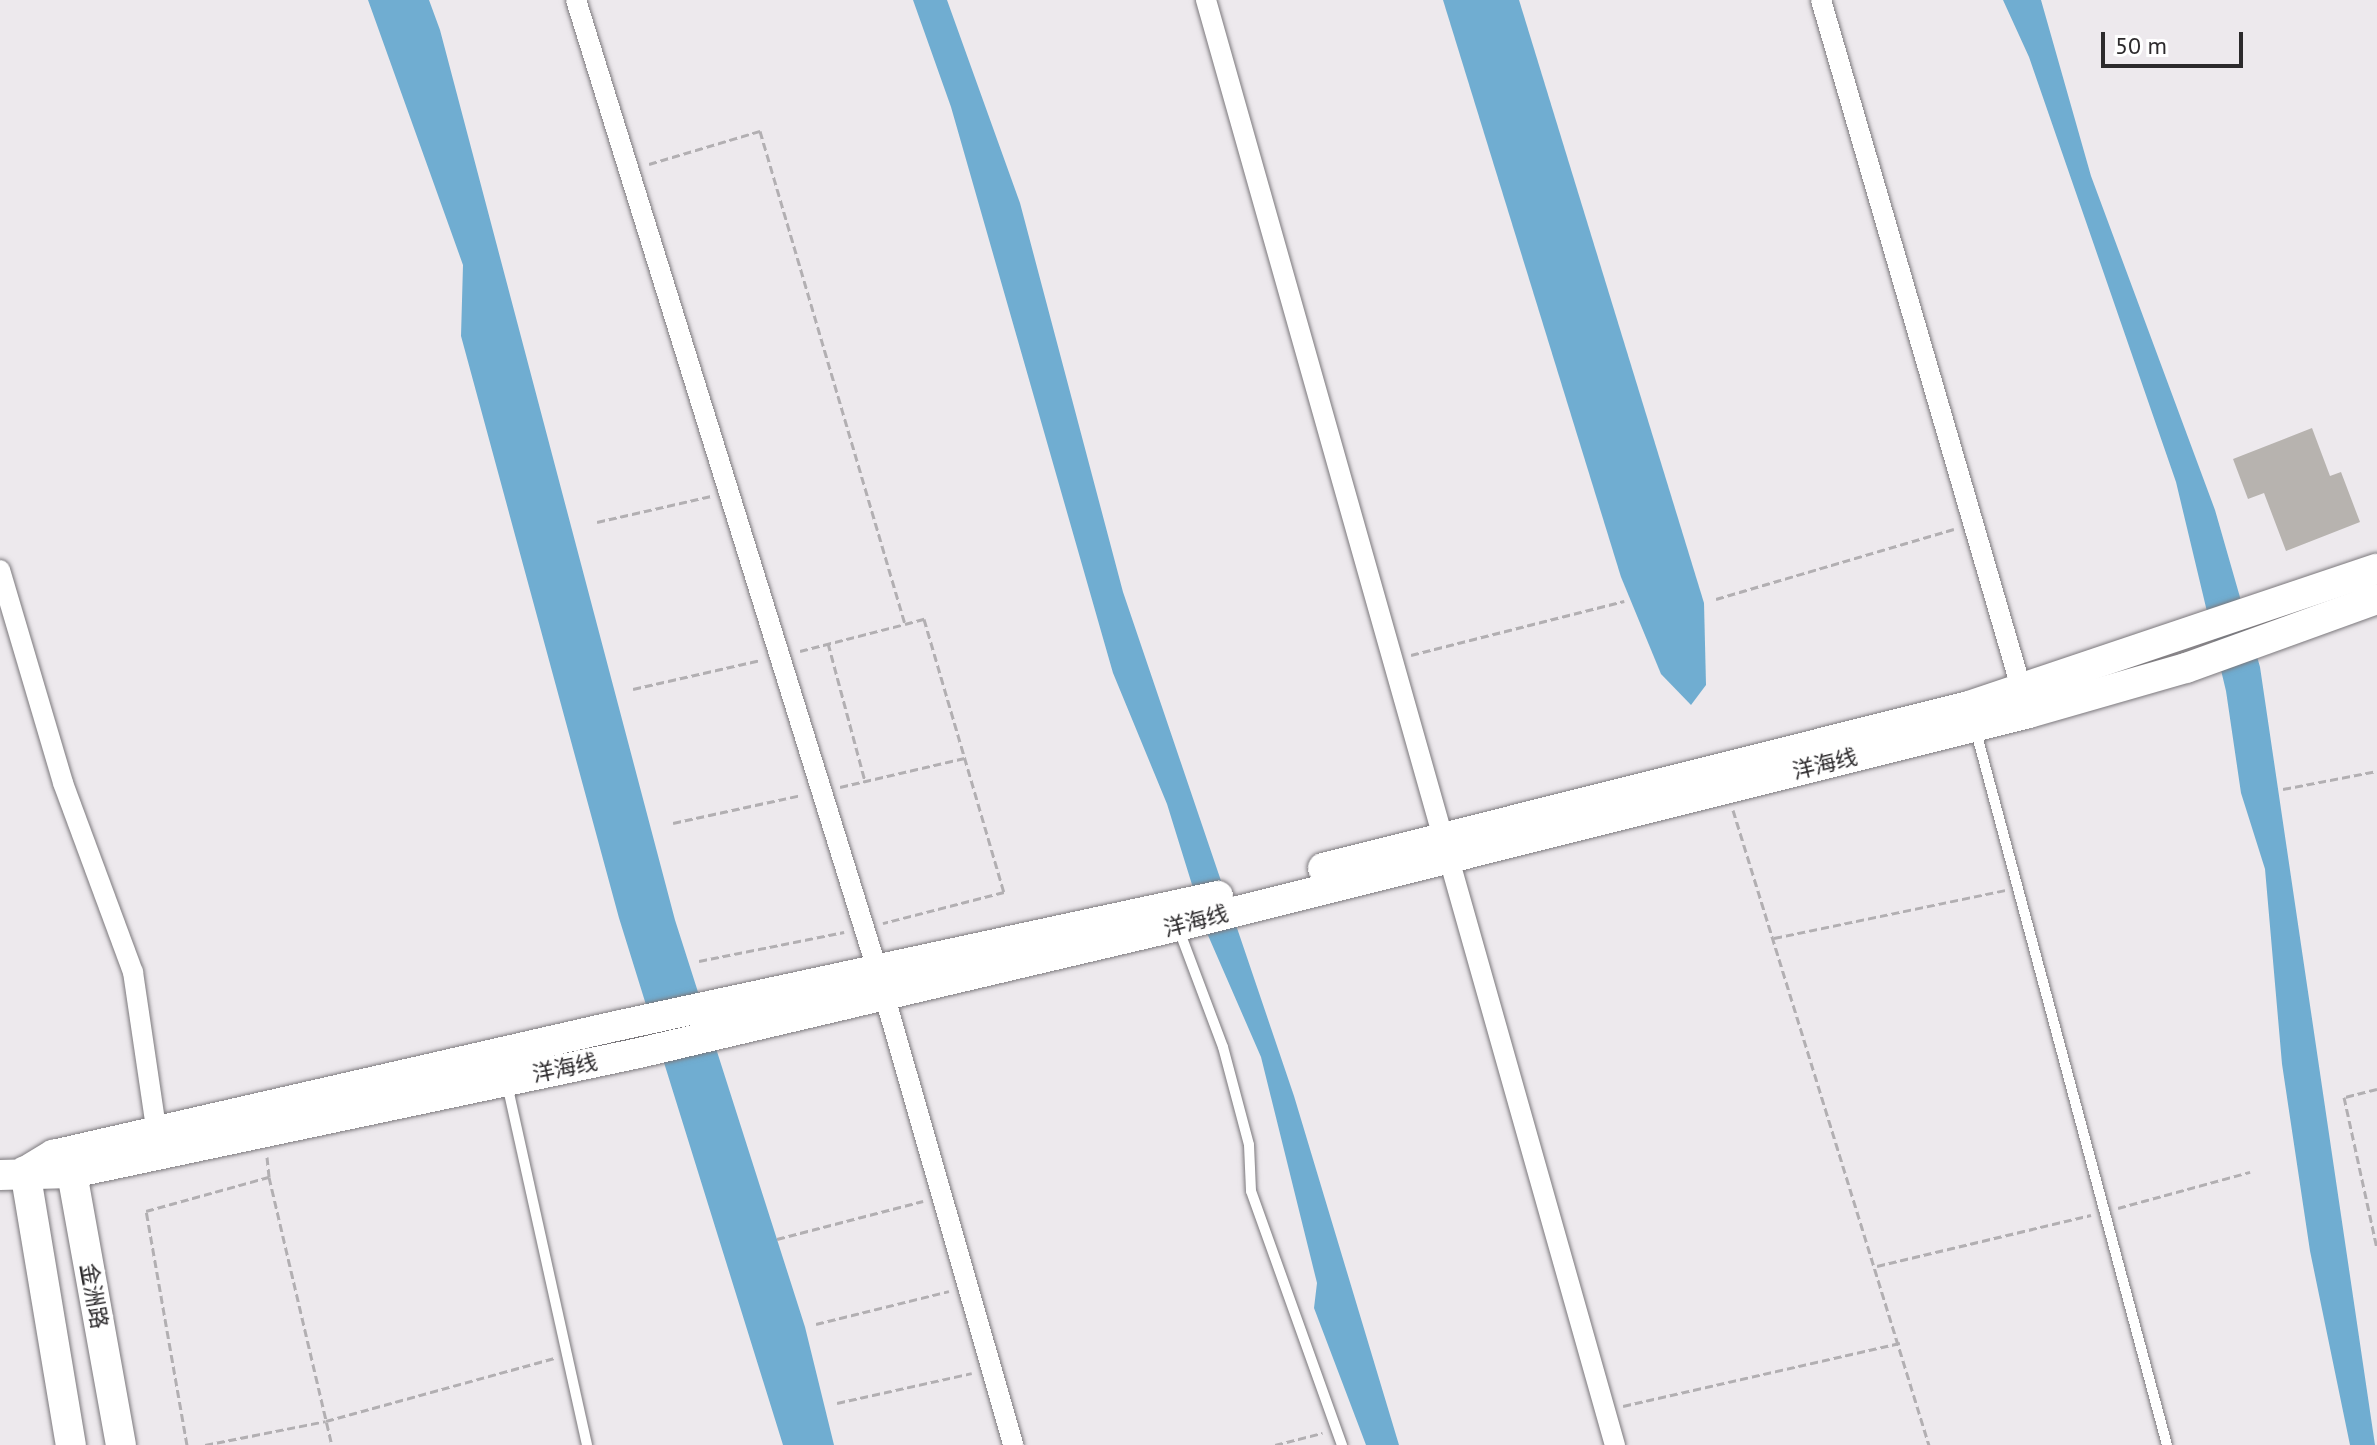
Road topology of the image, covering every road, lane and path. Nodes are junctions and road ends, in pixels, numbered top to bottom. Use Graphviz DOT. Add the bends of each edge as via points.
graph roads {
  1 [pos="576,0"];
  2 [pos="1206,0"];
  3 [pos="1821,0"];
  4 [pos="629,170"];
  5 [pos="727,493"];
  6 [pos="597,522"];
  7 [pos="1977,523"];
  8 [pos="2377,569"];
  9 [pos="0,570"];
  10 [pos="1716,599"];
  11 [pos="2377,599"];
  12 [pos="1624,601"];
  13 [pos="828,643"];
  14 [pos="1396,659"];
  15 [pos="2025,702"];
  16 [pos="1972,717"];
  17 [pos="2377,771"];
  18 [pos="865,781"];
  19 [pos="1726,789"];
  20 [pos="2283,789"];
  21 [pos="1448,845"];
  22 [pos="2017,887"];
  23 [pos="1181,915"];
  24 [pos="863,928"];
  25 [pos="1774,938"];
  26 [pos="699,961"];
  27 [pos="880,981"];
  28 [pos="503,1067"];
  29 [pos="2377,1089"];
  30 [pos="158,1142"];
  31 [pos="63,1164"];
  32 [pos="2250,1172"];
  33 [pos="13,1173"];
  34 [pos="942,1196"];
  35 [pos="2105,1212"];
  36 [pos="777,1239"];
  37 [pos="2377,1248"];
  38 [pos="1876,1267"];
  39 [pos="968,1287"];
  40 [pos="816,1324"];
  41 [pos="1900,1343"];
  42 [pos="565,1354"];
  43 [pos="991,1368"];
  44 [pos="837,1403"];
  45 [pos="1607,1410"];
  46 [pos="326,1421"];
  47 [pos="1337,1429"];
  48 [pos="71,1445"];
  49 [pos="121,1445"];
  50 [pos="187,1445"];
  51 [pos="205,1445"];
  52 [pos="332,1445"];
  53 [pos="587,1445"];
  54 [pos="1013,1445"];
  55 [pos="1275,1445"];
  56 [pos="1342,1445"];
  57 [pos="1615,1445"];
  58 [pos="1929,1445"];
  59 [pos="2167,1445"];
  1 -- 4 [label="street"];
  2 -- 14 [label="street"];
  3 -- 7 [label="street"];
  4 -- 5 [label="street"];
  4 -- 24 [label="path" via="760,131 905,624 924,619 1004,892"];
  5 -- 6 [label="path"];
  5 -- 24 [label="street"];
  7 -- 10 [label="path"];
  7 -- 15 [label="street"];
  8 -- 15 [label="main road, 洋海线" via="2174,640"];
  9 -- 30 [label="street" via="63,783 133,972"];
  11 -- 15 [label="main road, 洋海线" via="2186,668"];
  12 -- 14 [label="path"];
  13 -- 18 [label="path"];
  14 -- 21 [label="street"];
  15 -- 16 [label="main road, 洋海线"];
  16 -- 19 [label="main road, 洋海线"];
  16 -- 21 [label="main road, 洋海线"];
  16 -- 22 [label="lane"];
  17 -- 20 [label="path"];
  19 -- 21 [label="main road, 洋海线"];
  19 -- 25 [label="path"];
  21 -- 23 [label="main road, 洋海线"];
  21 -- 45 [label="street"];
  22 -- 25 [label="path"];
  22 -- 35 [label="lane"];
  23 -- 27 [label="main road, 洋海线"];
  23 -- 47 [label="lane" via="1249,1145 1251,1191"];
  24 -- 26 [label="path"];
  24 -- 27 [label="street"];
  25 -- 38 [label="path"];
  27 -- 28 [label="main road, 洋海线" via="739,997 616,1026"];
  27 -- 28 [label="main road, 洋海线" via="754,1026 639,1053"];
  27 -- 34 [label="street"];
  28 -- 30 [label="main road, 洋海线"];
  28 -- 42 [label="lane"];
  29 -- 37 [label="path" via="2344,1097"];
  30 -- 31 [label="main road, 洋海线"];
  31 -- 33 [label="main road, 洋海线"];
  31 -- 49 [label="main road, 金洲路"];
  32 -- 35 [label="path"];
  33 -- 48 [label="main road"];
  34 -- 36 [label="path"];
  34 -- 39 [label="street"];
  35 -- 38 [label="path"];
  35 -- 59 [label="lane"];
  38 -- 41 [label="path"];
  39 -- 40 [label="path"];
  39 -- 43 [label="street"];
  41 -- 45 [label="path"];
  41 -- 58 [label="path"];
  42 -- 46 [label="path"];
  42 -- 53 [label="lane"];
  43 -- 44 [label="path"];
  43 -- 54 [label="street"];
  45 -- 57 [label="street"];
  46 -- 50 [label="path" via="269,1177 146,1211"];
  46 -- 51 [label="path"];
  46 -- 52 [label="path"];
  47 -- 55 [label="path"];
  47 -- 56 [label="lane"];
}
